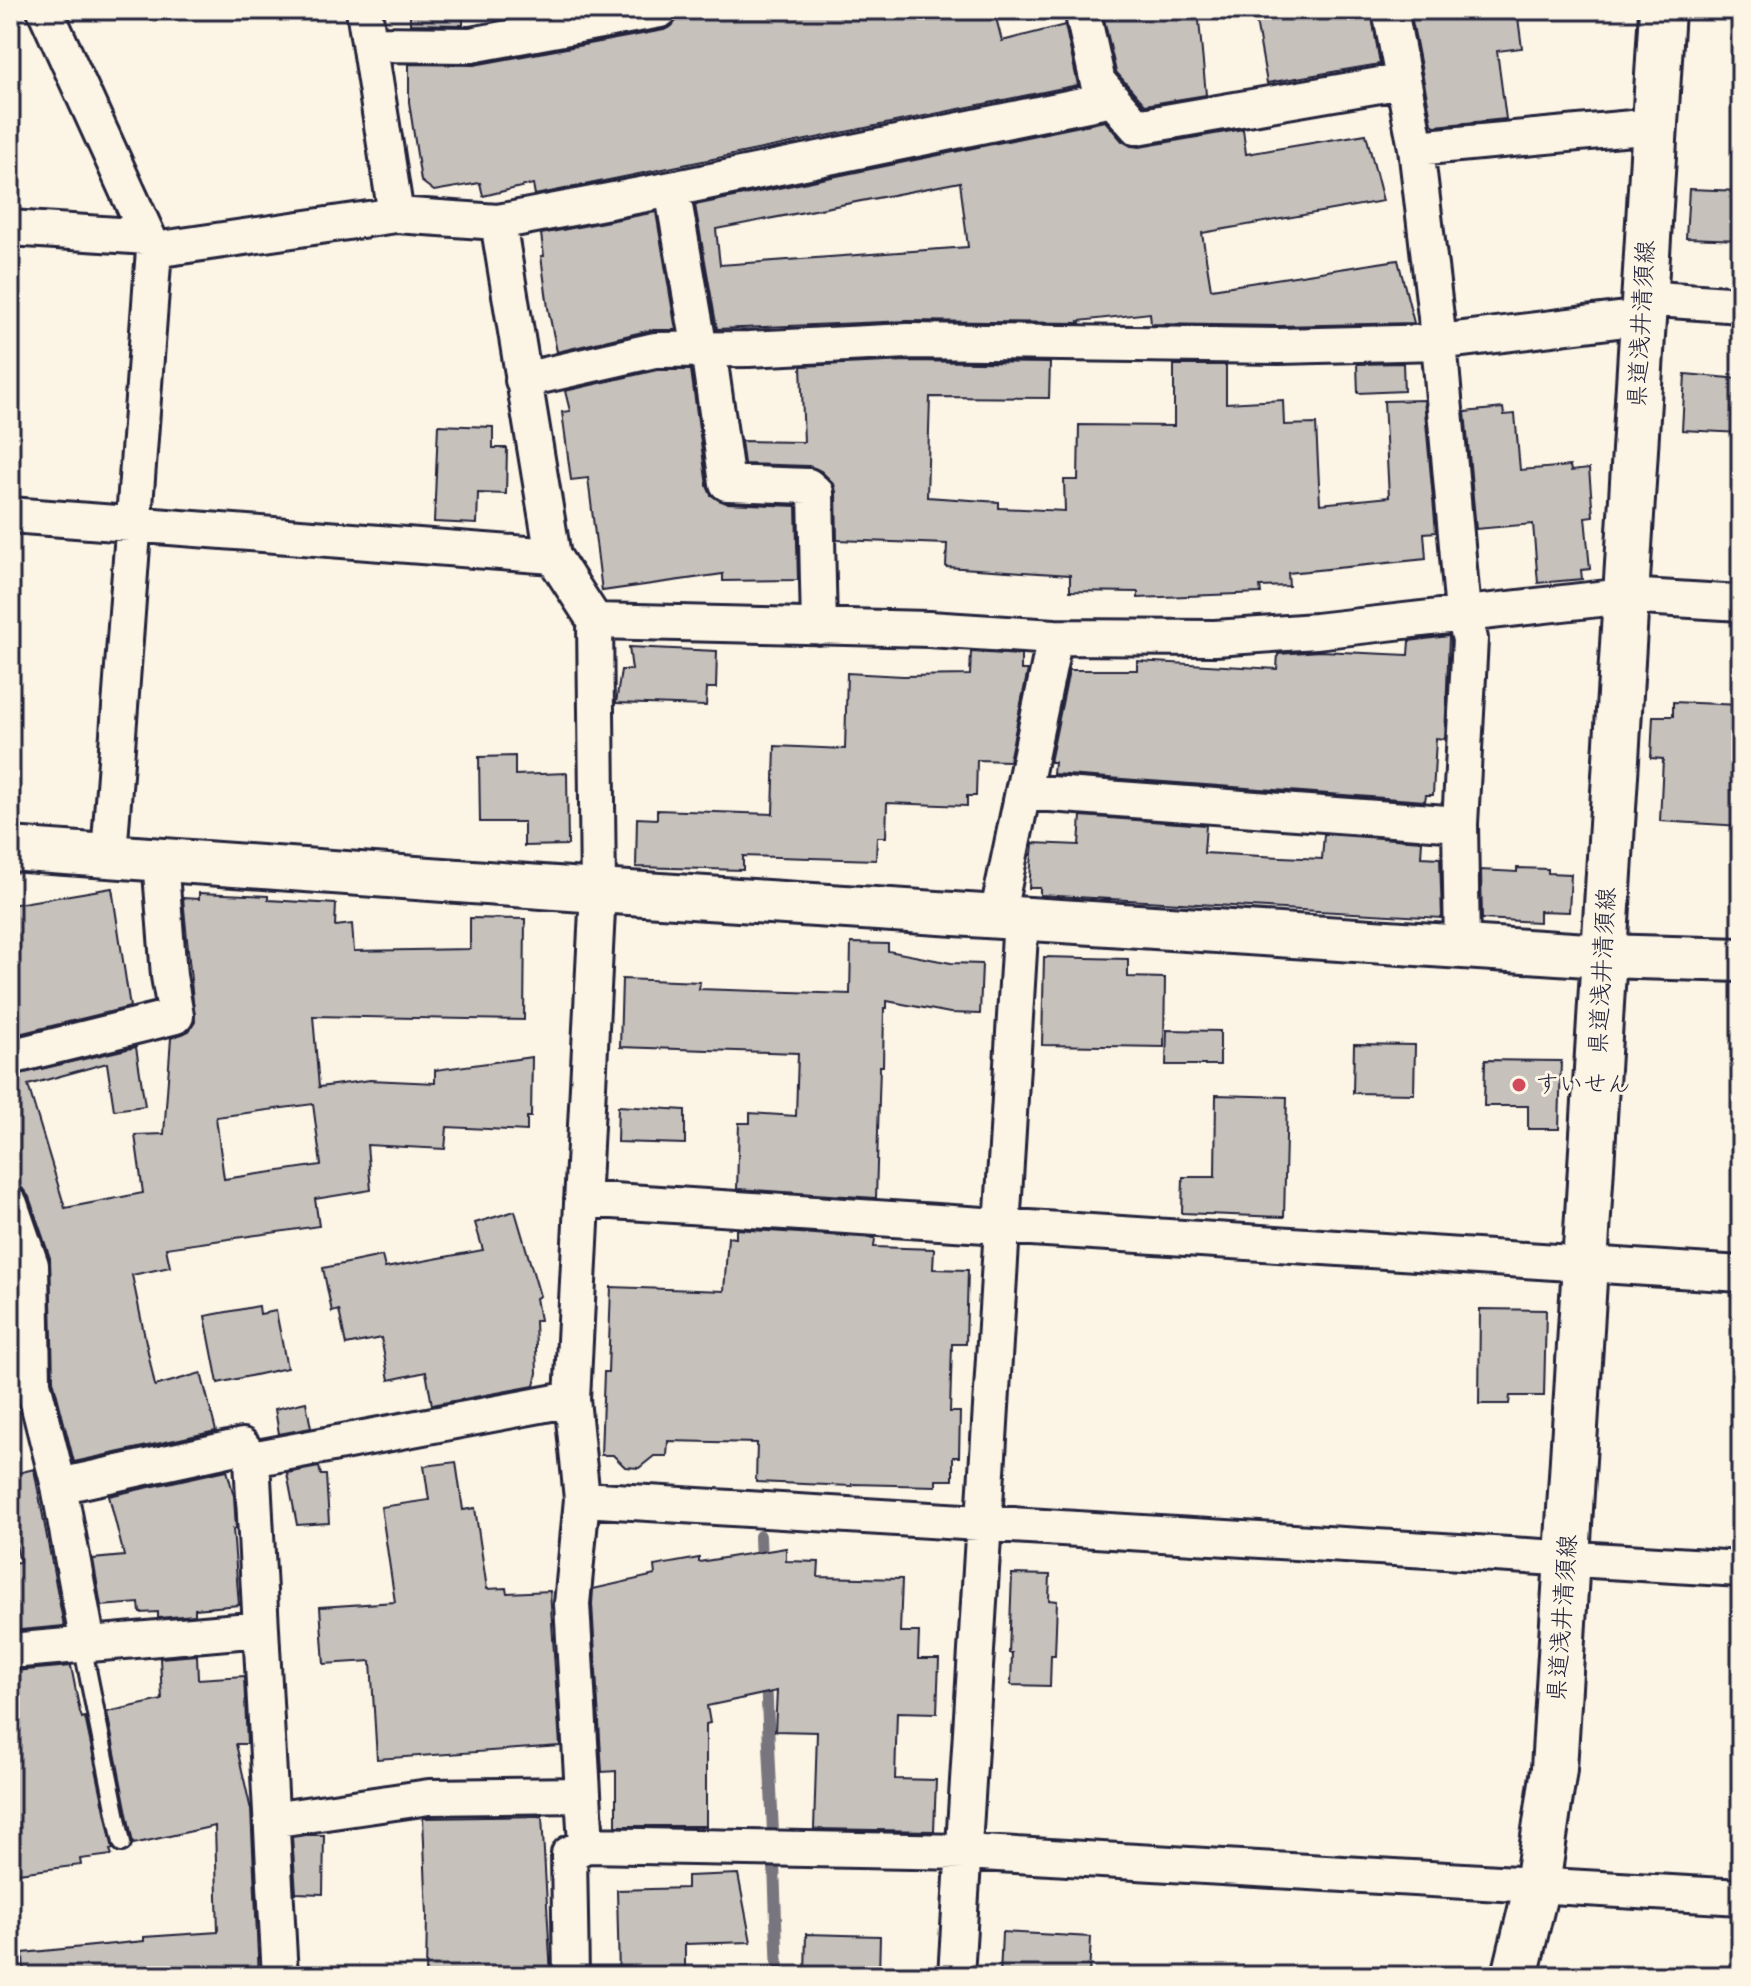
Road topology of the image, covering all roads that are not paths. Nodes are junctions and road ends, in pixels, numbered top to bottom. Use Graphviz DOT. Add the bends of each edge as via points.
graph roads {
  1 [pos="45,10"];
  2 [pos="364,10"];
  3 [pos="660,10"];
  4 [pos="1082,10"];
  5 [pos="1390,10"];
  6 [pos="1662,10"];
  7 [pos="618,14"];
  8 [pos="370,44"];
  9 [pos="1403,81"];
  10 [pos="1098,82"];
  11 [pos="1654,126"];
  12 [pos="1416,148"];
  13 [pos="672,189"];
  14 [pos="396,215"];
  15 [pos="498,222"];
  16 [pos="10,228"];
  17 [pos="151,244"];
  18 [pos="1741,305"];
  19 [pos="1642,307"];
  20 [pos="1439,342"];
  21 [pos="704,350"];
  22 [pos="523,380"];
  23 [pos="10,515"];
  24 [pos="134,525"];
  25 [pos="553,556"];
  26 [pos="1625,596"];
  27 [pos="1741,603"];
  28 [pos="1463,613"];
  29 [pos="595,621"];
  30 [pos="819,627"];
  31 [pos="1055,637"];
  32 [pos="1023,792"];
  33 [pos="1460,824"];
  34 [pos="10,849"];
  35 [pos="109,855"];
  36 [pos="160,859"];
  37 [pos="598,891"];
  38 [pos="1009,918"];
  39 [pos="1462,947"];
  40 [pos="1603,956"];
  41 [pos="1741,960"];
  42 [pos="10,1057"];
  43 [pos="582,1199"];
  44 [pos="10,1204"];
  45 [pos="1002,1227"];
  46 [pos="1587,1264"];
  47 [pos="1741,1274"];
  48 [pos="572,1399"];
  49 [pos="252,1459"];
  50 [pos="59,1486"];
  51 [pos="582,1499"];
  52 [pos="984,1523"];
  53 [pos="1567,1559"];
  54 [pos="1741,1569"];
  55 [pos="261,1629"];
  56 [pos="85,1644"];
  57 [pos="10,1651"];
  58 [pos="583,1795"];
  59 [pos="271,1820"];
  60 [pos="122,1843"];
  61 [pos="586,1845"];
  62 [pos="964,1852"];
  63 [pos="1537,1885"];
  64 [pos="1741,1897"];
  65 [pos="280,1976"];
  66 [pos="571,1976"];
  67 [pos="956,1976"];
  68 [pos="1515,1976"];
  1 -- 17 [label="street"];
  2 -- 8 [label="street"];
  3 -- 7 [label="street"];
  4 -- 10 [label="street"];
  5 -- 9 [label="street"];
  6 -- 11 [label="main road, 県道浅井清須線"];
  7 -- 8 [label="street" via="471,45"];
  8 -- 14 [label="street"];
  9 -- 10 [label="street" via="1137,127"];
  9 -- 12 [label="street"];
  10 -- 13 [label="street" via="1102,101"];
  11 -- 12 [label="street"];
  11 -- 19 [label="main road, 県道浅井清須線"];
  12 -- 20 [label="street"];
  13 -- 15 [label="street"];
  13 -- 21 [label="street"];
  14 -- 15 [label="street"];
  14 -- 17 [label="street"];
  15 -- 22 [label="street"];
  16 -- 17 [label="street"];
  17 -- 24 [label="street"];
  18 -- 19 [label="street"];
  19 -- 20 [label="street"];
  19 -- 26 [label="main road, 県道浅井清須線"];
  20 -- 21 [label="street" via="1279,346 908,341"];
  20 -- 28 [label="street"];
  21 -- 22 [label="street" via="655,350"];
  21 -- 30 [label="street" via="727,483 808,486 816,493"];
  22 -- 25 [label="street"];
  23 -- 24 [label="street"];
  24 -- 25 [label="street"];
  24 -- 35 [label="street"];
  25 -- 29 [label="street"];
  26 -- 27 [label="street"];
  26 -- 28 [label="street"];
  26 -- 40 [label="main road, 県道浅井清須線"];
  28 -- 31 [label="street" via="1215,638"];
  28 -- 33 [label="street" via="1470,639"];
  29 -- 30 [label="street"];
  29 -- 37 [label="street"];
  30 -- 31 [label="street"];
  31 -- 32 [label="street"];
  32 -- 33 [label="street"];
  32 -- 38 [label="street"];
  33 -- 39 [label="street"];
  34 -- 35 [label="street"];
  35 -- 36 [label="street"];
  36 -- 37 [label="street"];
  36 -- 42 [label="street" via="176,1016"];
  37 -- 38 [label="street"];
  37 -- 43 [label="street"];
  38 -- 39 [label="street"];
  38 -- 45 [label="street"];
  39 -- 40 [label="street"];
  40 -- 41 [label="street"];
  40 -- 46 [label="main road, 県道浅井清須線"];
  43 -- 45 [label="street"];
  43 -- 48 [label="street"];
  44 -- 50 [label="street" via="31,1265 27,1384"];
  45 -- 46 [label="street"];
  45 -- 52 [label="street"];
  46 -- 47 [label="street"];
  46 -- 53 [label="main road, 県道浅井清須線"];
  48 -- 49 [label="street"];
  48 -- 51 [label="street"];
  49 -- 50 [label="street" via="242,1446"];
  49 -- 55 [label="street"];
  50 -- 56 [label="street"];
  51 -- 52 [label="street"];
  51 -- 58 [label="street" via="572,1604"];
  52 -- 53 [label="street"];
  52 -- 62 [label="street"];
  53 -- 54 [label="street"];
  53 -- 63 [label="main road, 県道浅井清須線" via="1554,1769"];
  55 -- 56 [label="street"];
  55 -- 59 [label="street"];
  56 -- 57 [label="street"];
  56 -- 60 [label="lane"];
  58 -- 59 [label="street" via="429,1797"];
  58 -- 61 [label="street"];
  59 -- 65 [label="street"];
  61 -- 62 [label="street"];
  61 -- 66 [label="street" via="569,1854"];
  62 -- 63 [label="street"];
  62 -- 67 [label="street"];
  63 -- 64 [label="street"];
  63 -- 68 [label="main road, 県道浅井清須線"];
}
